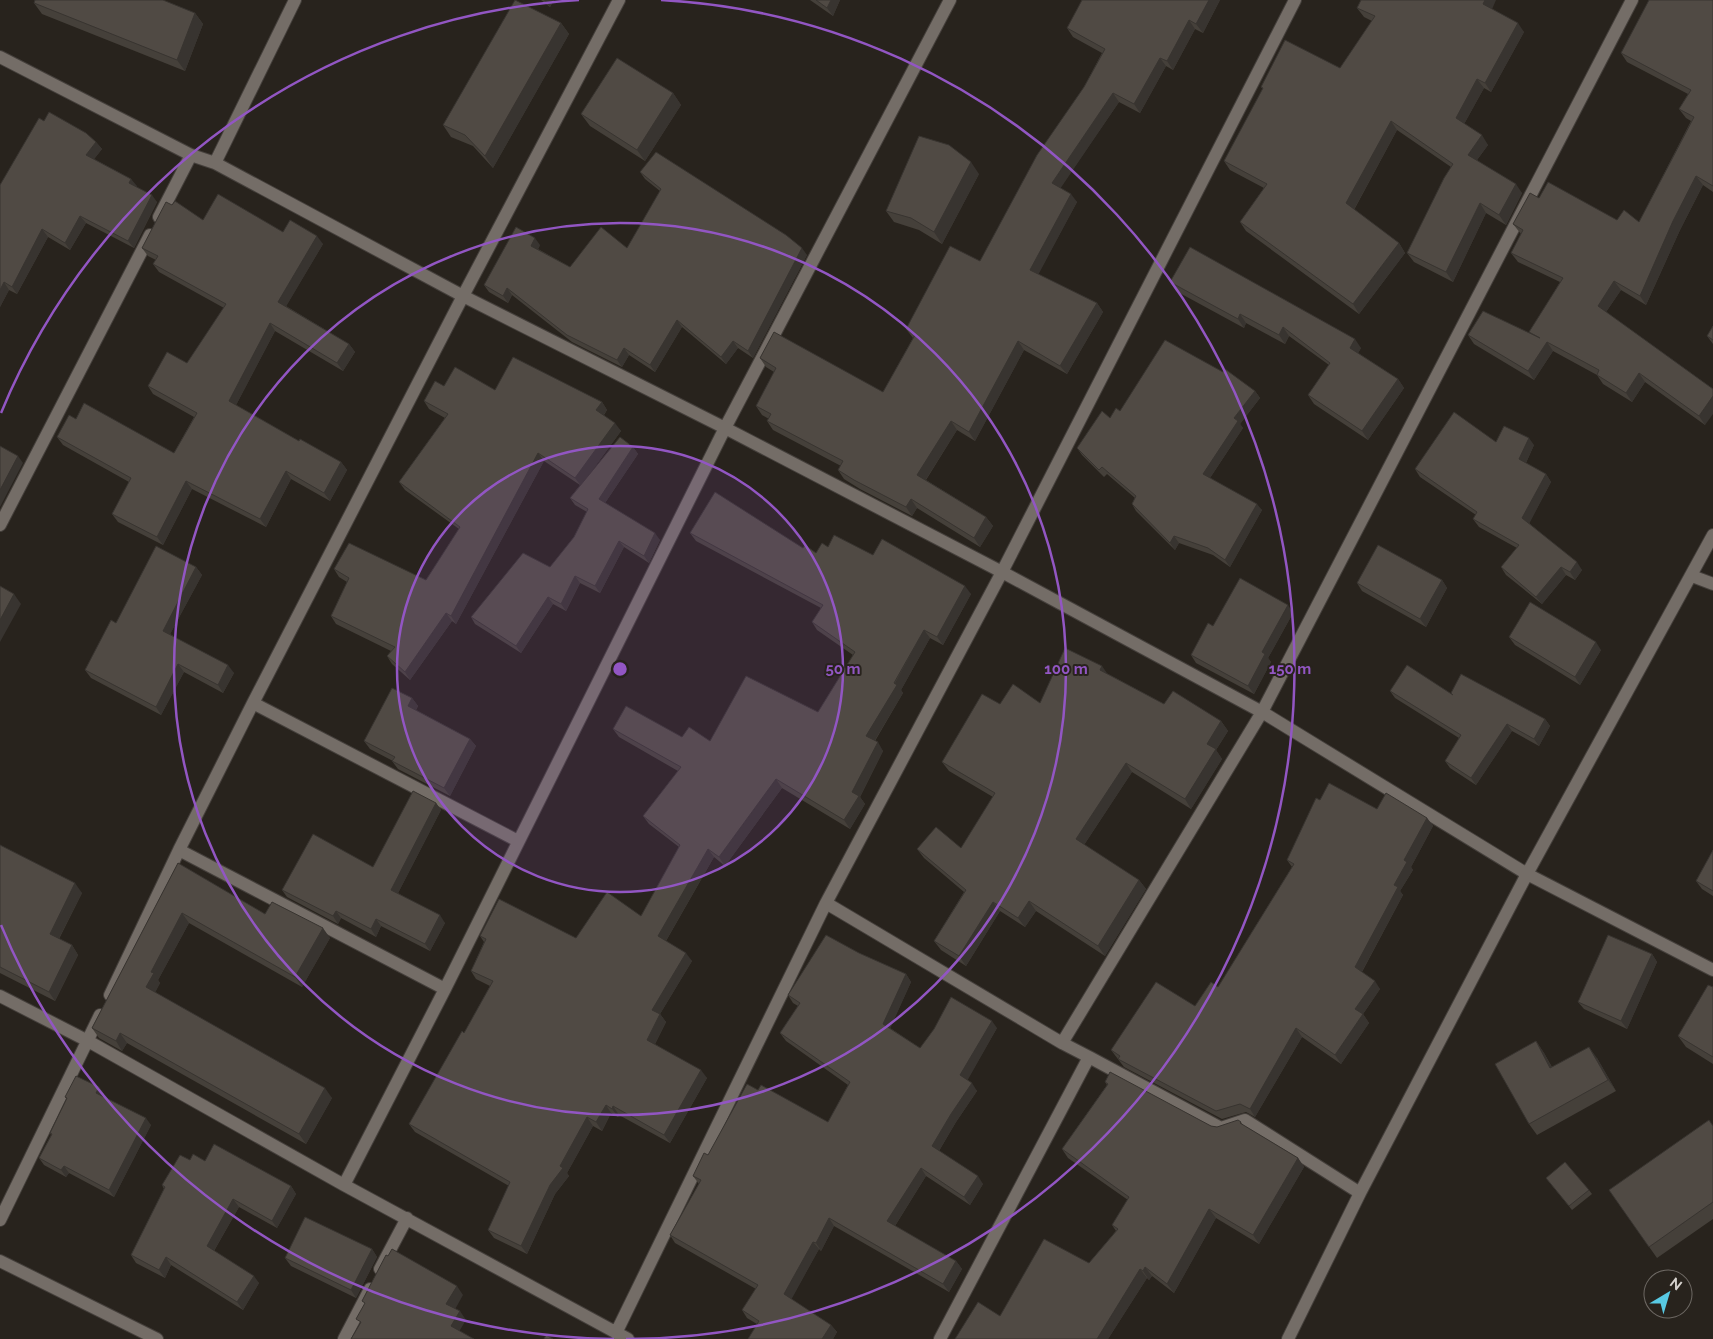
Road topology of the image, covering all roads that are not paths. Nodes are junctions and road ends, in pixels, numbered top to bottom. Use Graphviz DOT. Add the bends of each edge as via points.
graph roads {
  1 [pos="296,0"];
  2 [pos="619,0"];
  3 [pos="950,0"];
  4 [pos="1295,0"];
  5 [pos="1632,0"];
  6 [pos="0,57"];
  7 [pos="191,155"];
  8 [pos="215,163"];
  9 [pos="463,296"];
  10 [pos="725,428"];
  11 [pos="0,525"];
  12 [pos="1713,535"];
  13 [pos="1002,572"];
  14 [pos="1692,576"];
  15 [pos="1713,584"];
  16 [pos="253,703"];
  17 [pos="1262,712"];
  18 [pos="518,841"];
  19 [pos="178,850"];
  20 [pos="1527,874"];
  21 [pos="826,903"];
  22 [pos="1713,970"];
  23 [pos="445,989"];
  24 [pos="0,996"];
  25 [pos="88,1041"];
  26 [pos="1062,1043"];
  27 [pos="1089,1057"];
  28 [pos="344,1185"];
  29 [pos="1360,1193"];
  30 [pos="407,1218"];
  31 [pos="0,1220"];
  32 [pos="0,1261"];
  33 [pos="616,1333"];
  34 [pos="157,1339"];
  35 [pos="344,1339"];
  36 [pos="628,1339"];
  37 [pos="940,1339"];
  38 [pos="1288,1339"];
  1 -- 8 [label="street"];
  2 -- 9 [label="street"];
  3 -- 10 [label="street"];
  4 -- 13 [label="street"];
  5 -- 17 [label="street"];
  6 -- 7 [label="street"];
  7 -- 8 [label="street"];
  7 -- 11 [label="street"];
  8 -- 9 [label="street"];
  9 -- 10 [label="street"];
  9 -- 16 [label="street"];
  10 -- 13 [label="street"];
  10 -- 18 [label="street"];
  12 -- 14 [label="street"];
  13 -- 17 [label="street"];
  13 -- 21 [label="street"];
  14 -- 15 [label="street"];
  14 -- 20 [label="street"];
  16 -- 18 [label="street"];
  16 -- 19 [label="street"];
  17 -- 20 [label="street"];
  17 -- 26 [label="street"];
  18 -- 23 [label="street"];
  19 -- 23 [label="street"];
  19 -- 25 [label="street"];
  20 -- 22 [label="street"];
  20 -- 29 [label="street"];
  21 -- 26 [label="street"];
  21 -- 33 [label="street"];
  23 -- 28 [label="street"];
  24 -- 25 [label="street"];
  25 -- 28 [label="street"];
  25 -- 31 [label="street"];
  26 -- 27 [label="street"];
  27 -- 29 [label="street" via="1221,1128 1245,1120"];
  27 -- 37 [label="street"];
  28 -- 30 [label="street"];
  29 -- 38 [label="street"];
  30 -- 33 [label="street"];
  30 -- 35 [label="street"];
  32 -- 34 [label="street"];
  33 -- 36 [label="street"];
}
